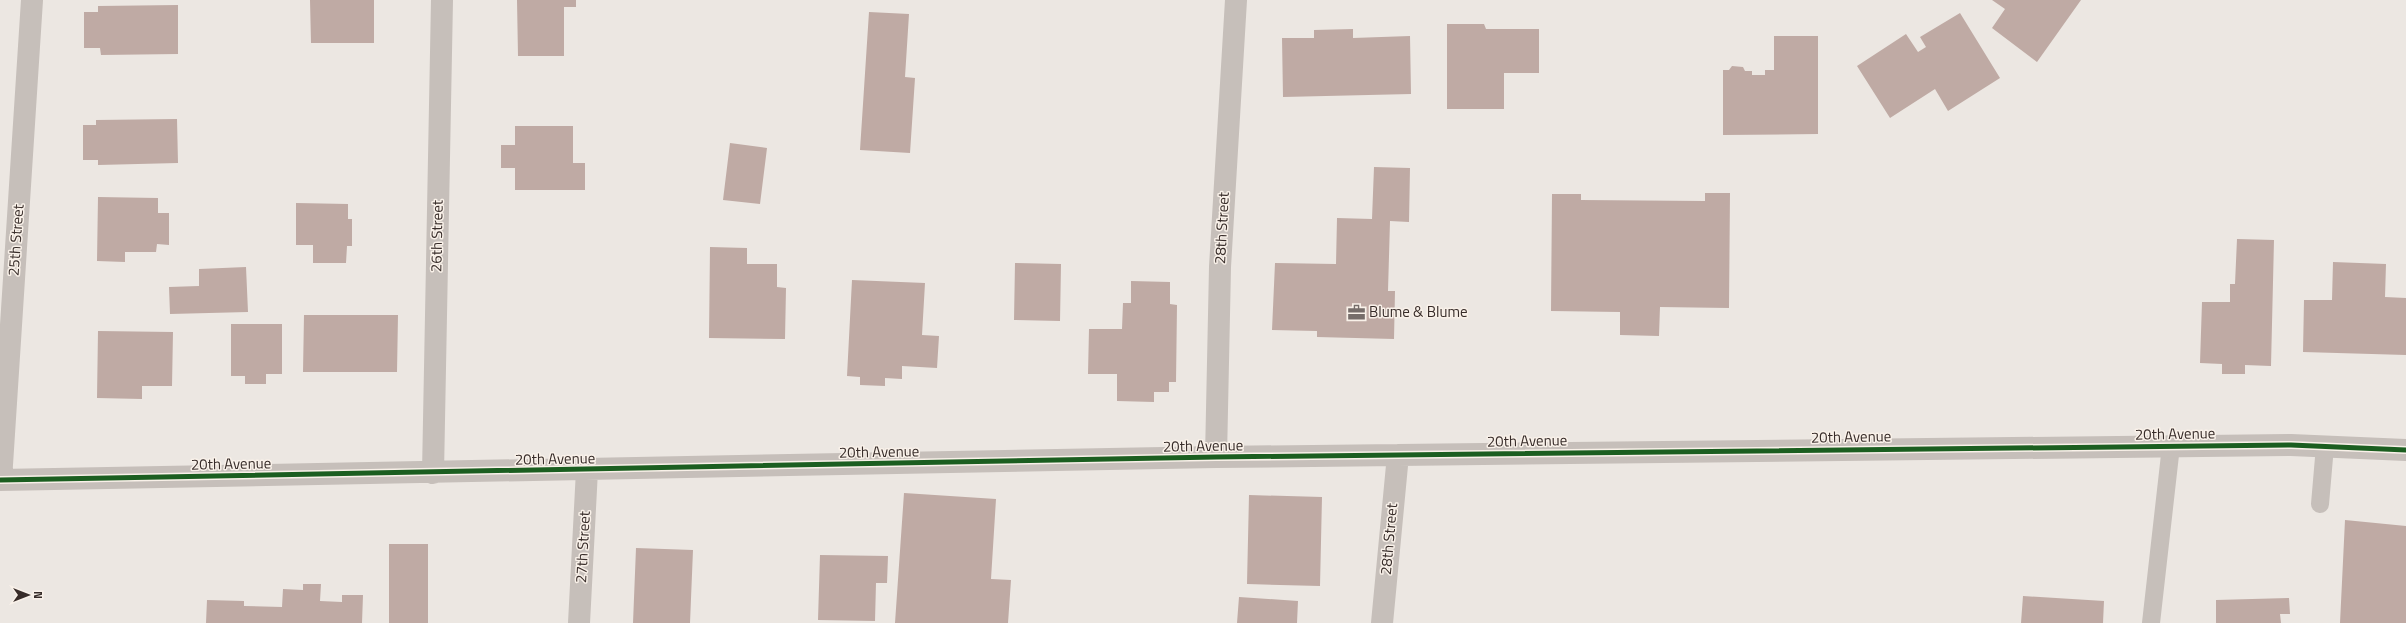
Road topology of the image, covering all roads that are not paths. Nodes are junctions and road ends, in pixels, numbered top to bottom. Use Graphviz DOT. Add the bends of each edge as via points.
graph roads {
  1 [pos="32,0"];
  2 [pos="442,0"];
  3 [pos="1236,0"];
  4 [pos="2171,446"];
  5 [pos="2325,446"];
  6 [pos="2406,450"];
  7 [pos="1398,455"];
  8 [pos="1216,457"];
  9 [pos="586,470"];
  10 [pos="433,473"];
  11 [pos="0,480"];
  12 [pos="2320,504"];
  13 [pos="580,623"];
  14 [pos="1382,623"];
  15 [pos="2151,623"];
  1 -- 11 [label="street, 25th Street"];
  2 -- 10 [label="street, 26th Street"];
  3 -- 8 [label="street, 28th Street" via="1220,267"];
  4 -- 5 [label="street, 20th Avenue"];
  4 -- 7 [label="street, 20th Avenue"];
  4 -- 15 [label="lane"];
  5 -- 6 [label="street, 20th Avenue"];
  5 -- 12 [label="lane"];
  7 -- 8 [label="street, 20th Avenue"];
  7 -- 14 [label="street, 28th Street"];
  8 -- 9 [label="street, 20th Avenue"];
  9 -- 10 [label="street, 20th Avenue"];
  9 -- 13 [label="street, 27th Street"];
  10 -- 11 [label="street, 20th Avenue"];
}
